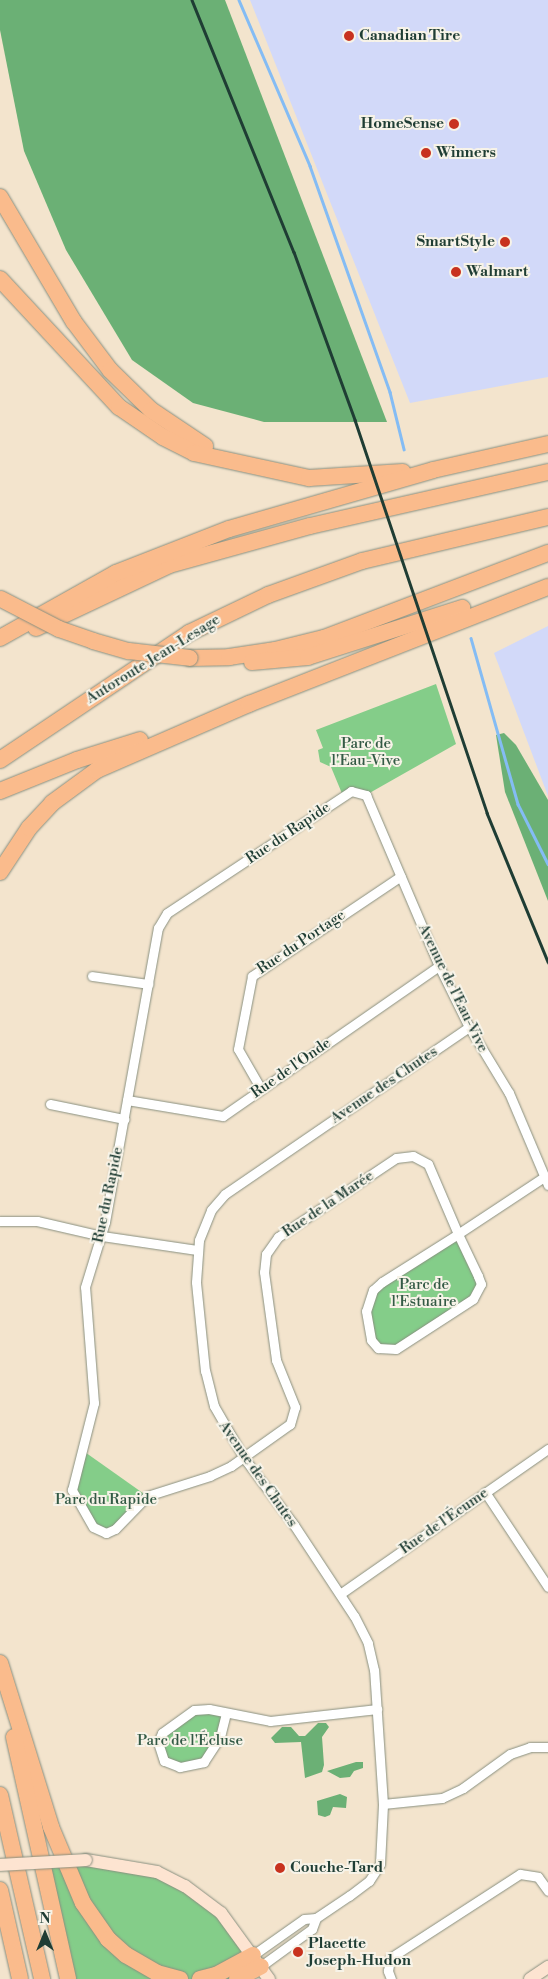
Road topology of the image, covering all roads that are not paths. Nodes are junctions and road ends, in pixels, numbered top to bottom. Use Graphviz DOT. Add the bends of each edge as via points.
graph roads {
  1 [pos="0,197"];
  2 [pos="0,279"];
  3 [pos="548,444"];
  4 [pos="248,467"];
  5 [pos="433,470"];
  6 [pos="548,472"];
  7 [pos="548,517"];
  8 [pos="548,553"];
  9 [pos="548,581"];
  10 [pos="548,587"];
  11 [pos="0,599"];
  12 [pos="0,638"];
  13 [pos="0,646"];
  14 [pos="190,658"];
  15 [pos="249,704"];
  16 [pos="0,760"];
  17 [pos="0,791"];
  18 [pos="359,791"];
  19 [pos="0,872"];
  20 [pos="401,876"];
  21 [pos="440,966"];
  22 [pos="92,976"];
  23 [pos="148,984"];
  24 [pos="469,1027"];
  25 [pos="260,1089"];
  26 [pos="127,1100"];
  27 [pos="50,1104"];
  28 [pos="124,1119"];
  29 [pos="546,1181"];
  30 [pos="0,1221"];
  31 [pos="458,1234"];
  32 [pos="102,1236"];
  33 [pos="197,1250"];
  34 [pos="548,1449"];
  35 [pos="244,1458"];
  36 [pos="485,1492"];
  37 [pos="548,1587"];
  38 [pos="340,1594"];
  39 [pos="0,1663"];
  40 [pos="0,1676"];
  41 [pos="377,1709"];
  42 [pos="226,1713"];
  43 [pos="548,1747"];
  44 [pos="0,1795"];
  45 [pos="383,1804"];
  46 [pos="0,1865"];
  47 [pos="0,1890"];
  48 [pos="548,1891"];
  49 [pos="316,1918"];
  50 [pos="261,1967"];
  51 [pos="548,1967"];
  52 [pos="20,1979"];
  53 [pos="42,1979"];
  54 [pos="68,1979"];
  55 [pos="180,1979"];
  56 [pos="200,1979"];
  57 [pos="237,1979"];
  58 [pos="391,1979"];
  59 [pos="530,1979"];
  1 -- 4 [label="highway" via="74,322 110,370 151,410 190,438"];
  2 -- 4 [label="highway" via="119,406 163,437 194,453"];
  3 -- 5 [label="highway"];
  4 -- 5 [label="highway" via="309,478"];
  5 -- 12 [label="highway" via="284,512 195,542 116,573"];
  6 -- 13 [label="highway" via="310,526 169,565"];
  7 -- 16 [label="highway, Autoroute Jean-Lesage" via="362,561 268,595 189,633"];
  8 -- 14 [label="highway" via="324,638 229,657"];
  9 -- 14 [label="highway" via="308,657 271,662"];
  10 -- 15 [label="highway"];
  11 -- 14 [label="highway, bridge" via="59,629 93,641 129,651"];
  15 -- 17 [label="highway" via="77,760"];
  15 -- 19 [label="highway" via="131,754 68,789 29,828"];
  18 -- 20 [label="street, Avenue de l'Eau-Vive" via="366,795"];
  18 -- 23 [label="street, Rue du Rapide" via="351,791 167,913 158,928"];
  20 -- 21 [label="street, Avenue de l'Eau-Vive"];
  20 -- 25 [label="street, Rue du Portage" via="252,976 238,1049"];
  21 -- 24 [label="street, Avenue de l'Eau-Vive"];
  21 -- 25 [label="street, Rue de l'Onde"];
  22 -- 23 [label="street"];
  23 -- 26 [label="street, Rue du Rapide"];
  24 -- 29 [label="street, Avenue de l'Eau-Vive" via="509,1093"];
  24 -- 33 [label="street, Avenue des Chutes" via="225,1194 203,1226"];
  25 -- 26 [label="street, Rue de l'Onde" via="222,1116"];
  26 -- 28 [label="street, Rue du Rapide"];
  27 -- 28 [label="street"];
  28 -- 32 [label="street, Rue du Rapide"];
  29 -- 31 [label="street"];
  30 -- 32 [label="street" via="37,1221"];
  31 -- 31 [label="street" via="373,1290 368,1300 366,1323 371,1340 378,1348 396,1350 478,1292 478,1276"];
  31 -- 35 [label="street, Rue de la Marée" via="428,1164 421,1158 404,1155 278,1238 266,1254 264,1272 276,1360 295,1406 294,1415 290,1424"];
  32 -- 33 [label="street"];
  32 -- 35 [label="street, Rue du Rapide" via="87,1278 85,1295 94,1403 72,1490 92,1527 106,1533 115,1529 147,1496 210,1476"];
  33 -- 35 [label="street, Avenue des Chutes" via="196,1282 208,1390 222,1422"];
  34 -- 36 [label="street, Rue de l'Écume"];
  35 -- 38 [label="street, Avenue des Chutes"];
  36 -- 37 [label="street"];
  36 -- 38 [label="street, Rue de l'Écume"];
  38 -- 41 [label="street, Avenue des Chutes" via="368,1643"];
  39 -- 55 [label="highway" via="51,1827 83,1903 108,1939 126,1955 157,1973"];
  40 -- 54 [label="highway"];
  41 -- 42 [label="street" via="270,1721"];
  41 -- 45 [label="street, Avenue des Chutes"];
  42 -- 42 [label="street" via="220,1737 204,1762 180,1766 164,1761 158,1742 162,1733 182,1717 194,1710"];
  43 -- 45 [label="street" via="530,1747 510,1754 463,1788 442,1798"];
  44 -- 53 [label="highway"];
  45 -- 49 [label="street, Avenue des Chutes" via="380,1864 368,1881"];
  46 -- 50 [label="street, bridge" via="86,1860 141,1868 185,1886 221,1913"];
  47 -- 52 [label="highway"];
  48 -- 58 [label="street" via="538,1877 520,1874 390,1958 388,1971"];
  49 -- 50 [label="street, Avenue des Chutes" via="312,1929"];
  49 -- 50 [label="street, Avenue des Chutes" via="304,1919"];
  50 -- 56 [label="highway" via="222,1972"];
  50 -- 57 [label="highway"];
  51 -- 59 [label="street"];
}
